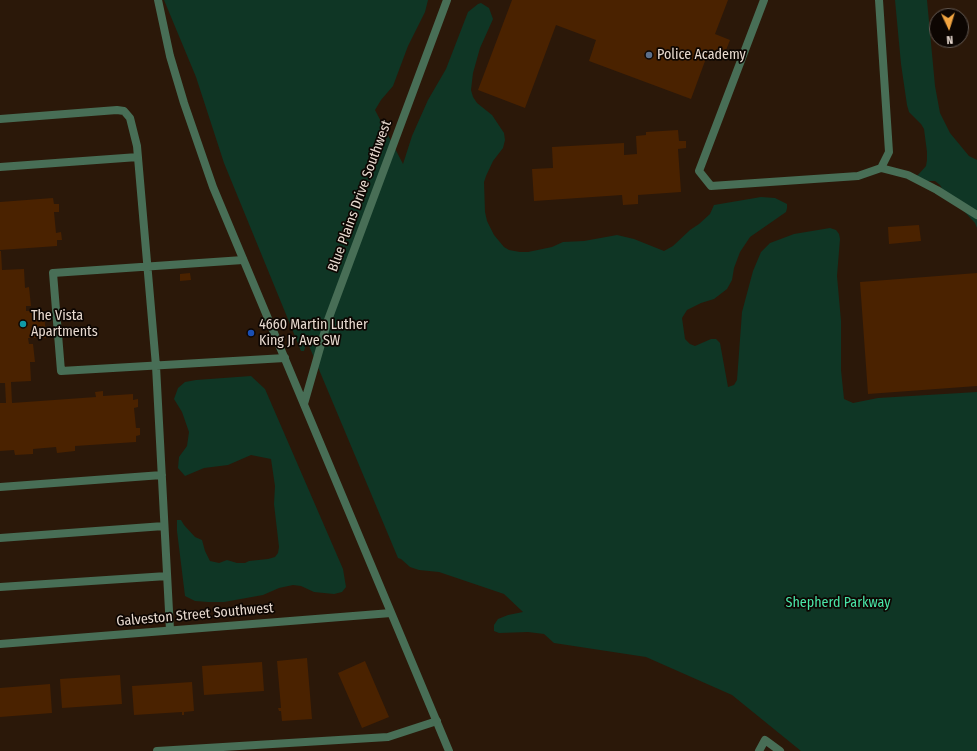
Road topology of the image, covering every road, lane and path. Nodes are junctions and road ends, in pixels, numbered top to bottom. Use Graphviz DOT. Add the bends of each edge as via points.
graph roads {
  1 [pos="158,0"];
  2 [pos="446,0"];
  3 [pos="764,0"];
  4 [pos="879,0"];
  5 [pos="0,119"];
  6 [pos="138,157"];
  7 [pos="0,167"];
  8 [pos="881,168"];
  9 [pos="977,215"];
  10 [pos="244,260"];
  11 [pos="147,267"];
  12 [pos="285,358"];
  13 [pos="156,366"];
  14 [pos="304,404"];
  15 [pos="162,476"];
  16 [pos="0,487"];
  17 [pos="164,526"];
  18 [pos="0,538"];
  19 [pos="167,576"];
  20 [pos="0,587"];
  21 [pos="391,613"];
  22 [pos="170,630"];
  23 [pos="0,644"];
  24 [pos="436,721"];
  25 [pos="157,751"];
  26 [pos="449,751"];
  27 [pos="759,751"];
  28 [pos="780,751"];
  1 -- 10 [label="street" via="177,80 198,147"];
  2 -- 14 [label="street, Blue Plains Drive Southwest" via="328,320"];
  3 -- 8 [label="street" via="699,171 711,186 858,176"];
  4 -- 8 [label="street" via="889,152"];
  5 -- 6 [label="street" via="124,111 130,118"];
  6 -- 7 [label="street"];
  6 -- 11 [label="street"];
  8 -- 9 [label="street" via="908,175 938,190"];
  10 -- 11 [label="street"];
  10 -- 12 [label="street"];
  11 -- 13 [label="street"];
  11 -- 13 [label="street" via="53,273 61,371"];
  12 -- 13 [label="street"];
  12 -- 14 [label="street"];
  13 -- 15 [label="street"];
  14 -- 21 [label="street"];
  15 -- 16 [label="street"];
  15 -- 17 [label="street"];
  17 -- 18 [label="street"];
  17 -- 19 [label="street"];
  19 -- 20 [label="street"];
  19 -- 22 [label="street"];
  21 -- 22 [label="street, Galveston Street Southwest"];
  21 -- 24 [label="street"];
  22 -- 23 [label="street, Galveston Street Southwest"];
  24 -- 25 [label="street" via="388,737"];
  24 -- 26 [label="street"];
  27 -- 28 [label="street" via="765,740"];
}
